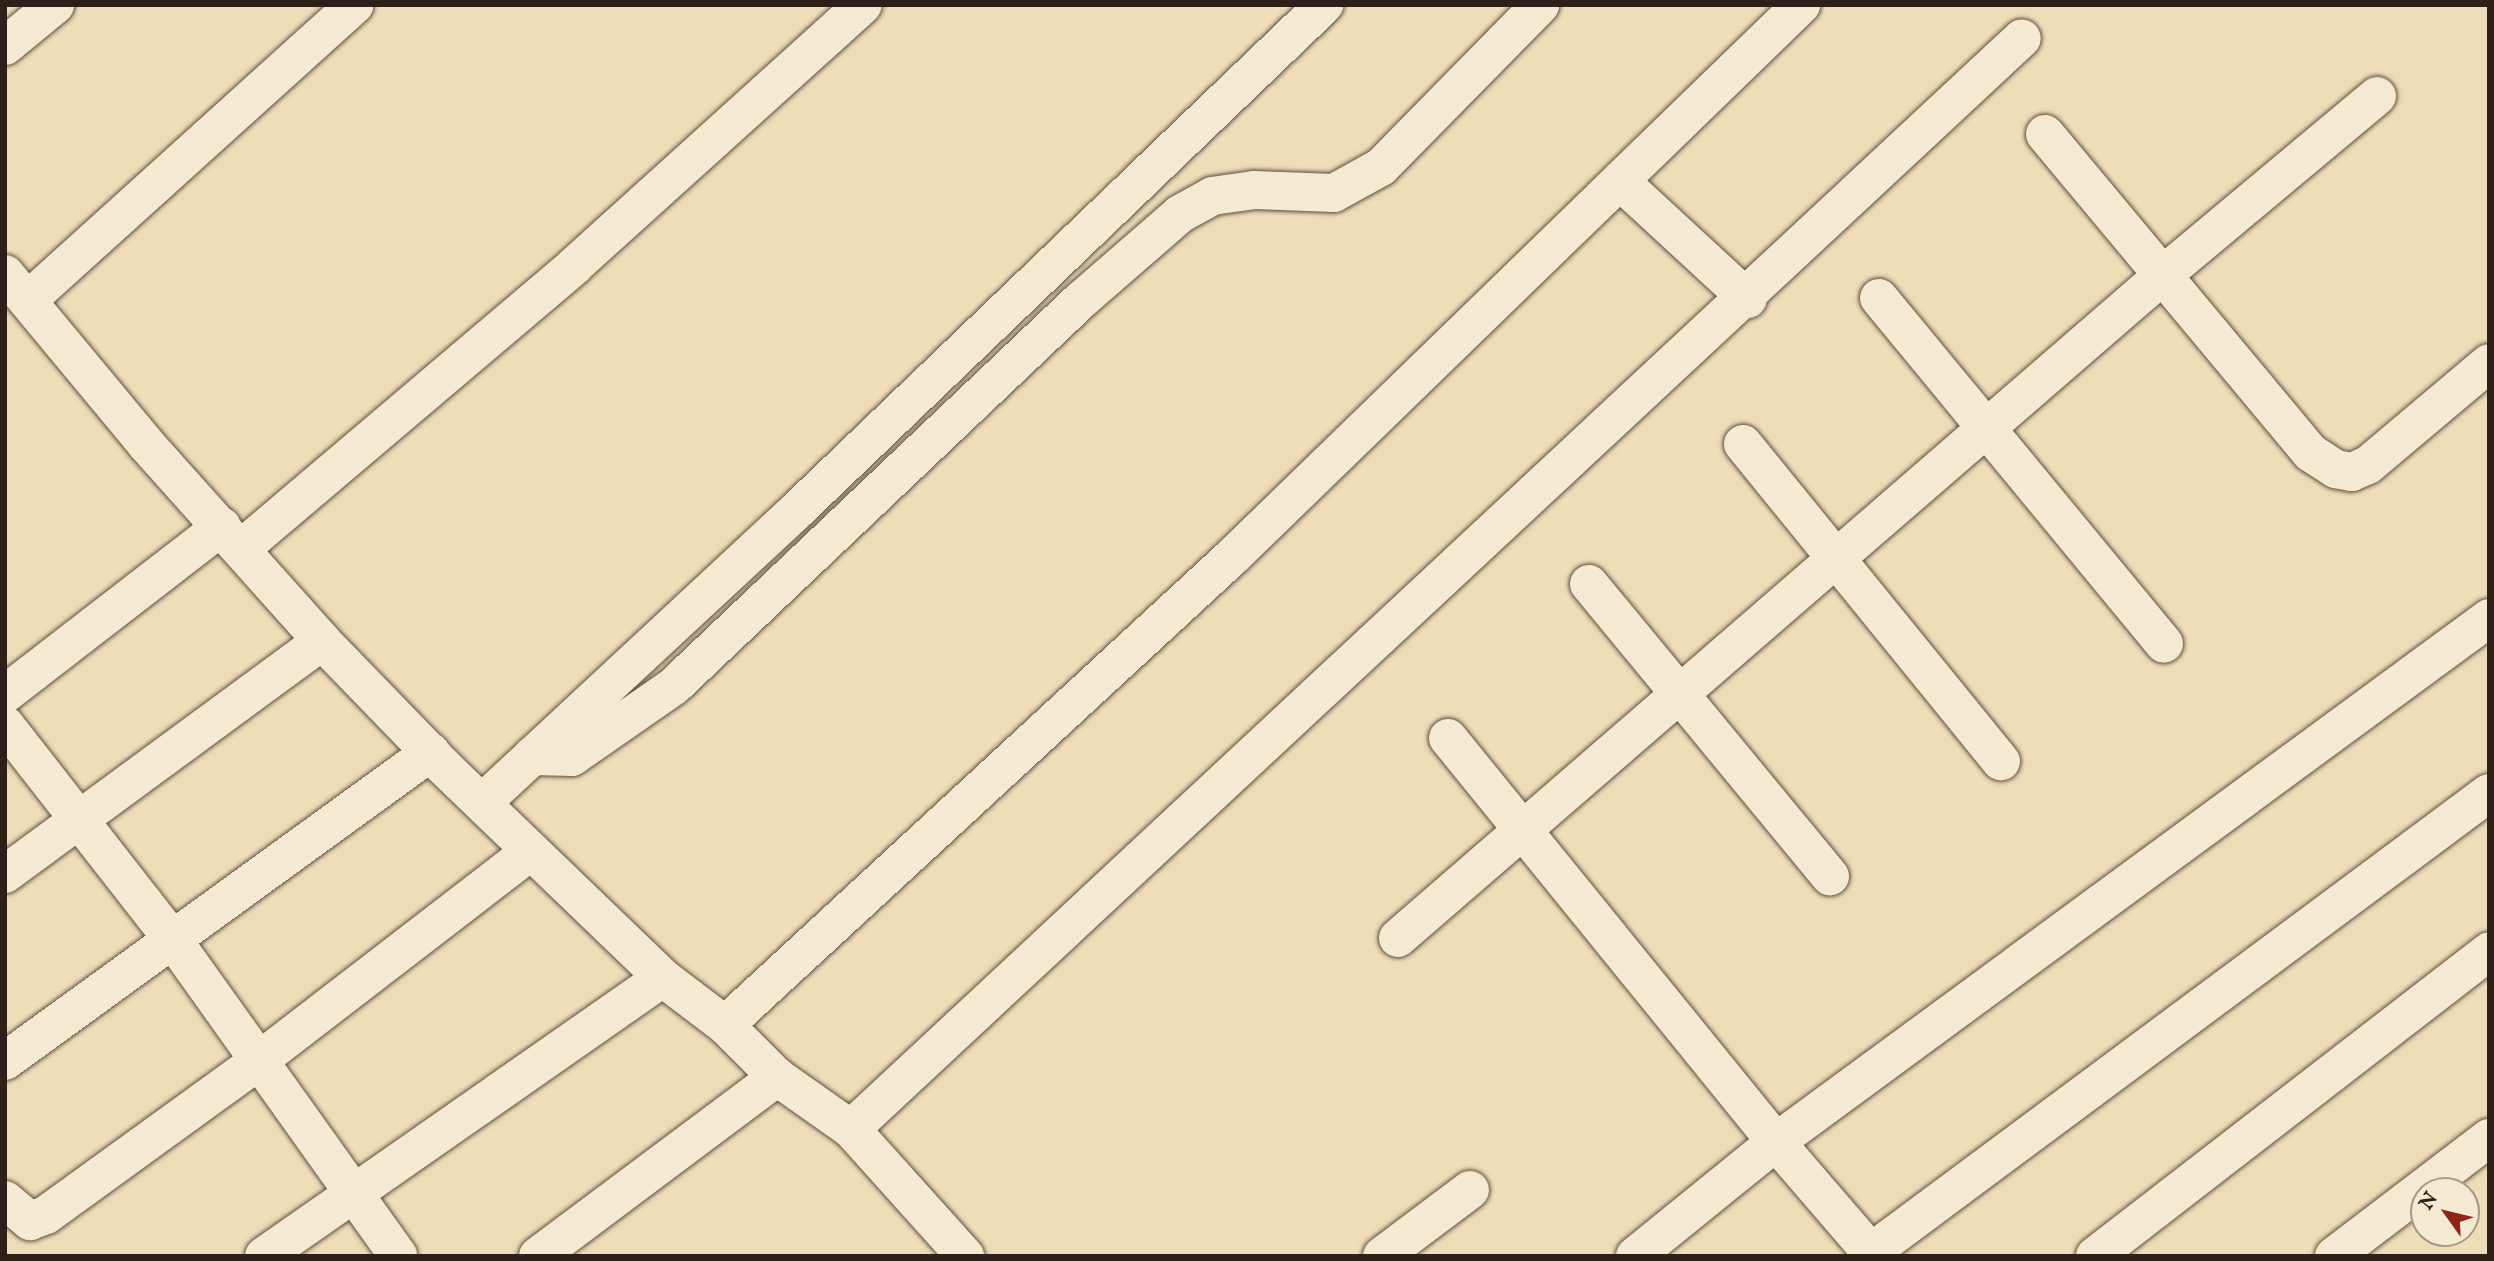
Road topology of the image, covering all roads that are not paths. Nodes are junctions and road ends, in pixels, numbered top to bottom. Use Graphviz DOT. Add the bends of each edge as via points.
graph roads {
  1 [pos="55,5"];
  2 [pos="355,5"];
  3 [pos="863,5"];
  4 [pos="1324,5"];
  5 [pos="1540,5"];
  6 [pos="1801,5"];
  7 [pos="2022,38"];
  8 [pos="5,46"];
  9 [pos="2377,96"];
  10 [pos="2045,134"];
  11 [pos="1620,181"];
  12 [pos="2163,275"];
  13 [pos="16,287"];
  14 [pos="1879,298"];
  15 [pos="1748,299"];
  16 [pos="959,356"];
  17 [pos="2489,363"];
  18 [pos="988,388"];
  19 [pos="1987,428"];
  20 [pos="1743,444"];
  21 [pos="232,537"];
  22 [pos="1837,559"];
  23 [pos="1589,584"];
  24 [pos="2489,618"];
  25 [pos="322,640"];
  26 [pos="2164,644"];
  27 [pos="5,694"];
  28 [pos="1679,695"];
  29 [pos="5,725"];
  30 [pos="1448,738"];
  31 [pos="431,752"];
  32 [pos="532,757"];
  33 [pos="2001,761"];
  34 [pos="2489,793"];
  35 [pos="482,803"];
  36 [pos="81,817"];
  37 [pos="1524,831"];
  38 [pos="530,852"];
  39 [pos="5,874"];
  40 [pos="1829,876"];
  41 [pos="1398,938"];
  42 [pos="173,940"];
  43 [pos="2489,951"];
  44 [pos="663,978"];
  45 [pos="725,1025"];
  46 [pos="5,1061"];
  47 [pos="257,1062"];
  48 [pos="777,1077"];
  49 [pos="851,1129"];
  50 [pos="2489,1138"];
  51 [pos="1776,1142"];
  52 [pos="1470,1190"];
  53 [pos="354,1196"];
  54 [pos="5,1200"];
  55 [pos="1870,1255"];
  56 [pos="264,1256"];
  57 [pos="398,1256"];
  58 [pos="538,1256"];
  59 [pos="965,1256"];
  60 [pos="1382,1256"];
  61 [pos="1635,1256"];
  62 [pos="2095,1256"];
  63 [pos="2334,1256"];
  1 -- 8 [label="street"];
  2 -- 13 [label="street"];
  3 -- 21 [label="street" via="574,266"];
  4 -- 16 [label="street"];
  5 -- 18 [label="street" via="1381,167 1335,193 1254,190 1212,196 1180,214"];
  6 -- 11 [label="street"];
  7 -- 15 [label="street"];
  9 -- 12 [label="street"];
  10 -- 12 [label="street"];
  11 -- 15 [label="street"];
  11 -- 45 [label="street" via="1232,557"];
  12 -- 17 [label="street" via="2311,453 2336,469 2352,472 2368,465"];
  12 -- 19 [label="street"];
  13 -- 21 [label="street" via="146,444"];
  14 -- 19 [label="street"];
  15 -- 49 [label="street"];
  16 -- 18 [label="street"];
  16 -- 32 [label="street"];
  18 -- 32 [label="street" via="674,686 572,757"];
  19 -- 22 [label="street"];
  19 -- 26 [label="street"];
  20 -- 22 [label="street"];
  21 -- 25 [label="street"];
  21 -- 27 [label="street"];
  22 -- 28 [label="street"];
  22 -- 33 [label="street"];
  23 -- 28 [label="street"];
  24 -- 51 [label="street"];
  25 -- 31 [label="street"];
  25 -- 36 [label="street"];
  28 -- 37 [label="street"];
  28 -- 40 [label="street"];
  29 -- 36 [label="street"];
  30 -- 37 [label="street"];
  31 -- 35 [label="street"];
  31 -- 42 [label="street"];
  32 -- 35 [label="street"];
  34 -- 55 [label="street"];
  35 -- 38 [label="street"];
  36 -- 39 [label="street"];
  36 -- 42 [label="street"];
  37 -- 41 [label="street"];
  37 -- 51 [label="street"];
  38 -- 44 [label="street"];
  38 -- 47 [label="street"];
  42 -- 46 [label="street"];
  42 -- 47 [label="street"];
  43 -- 62 [label="street"];
  44 -- 45 [label="street"];
  44 -- 53 [label="street"];
  45 -- 48 [label="street"];
  47 -- 53 [label="street"];
  47 -- 54 [label="street" via="46,1215 30,1221"];
  48 -- 49 [label="street"];
  48 -- 58 [label="street"];
  49 -- 59 [label="street"];
  50 -- 63 [label="street"];
  51 -- 55 [label="street"];
  51 -- 61 [label="street"];
  52 -- 60 [label="street"];
  53 -- 56 [label="street"];
  53 -- 57 [label="street"];
}
